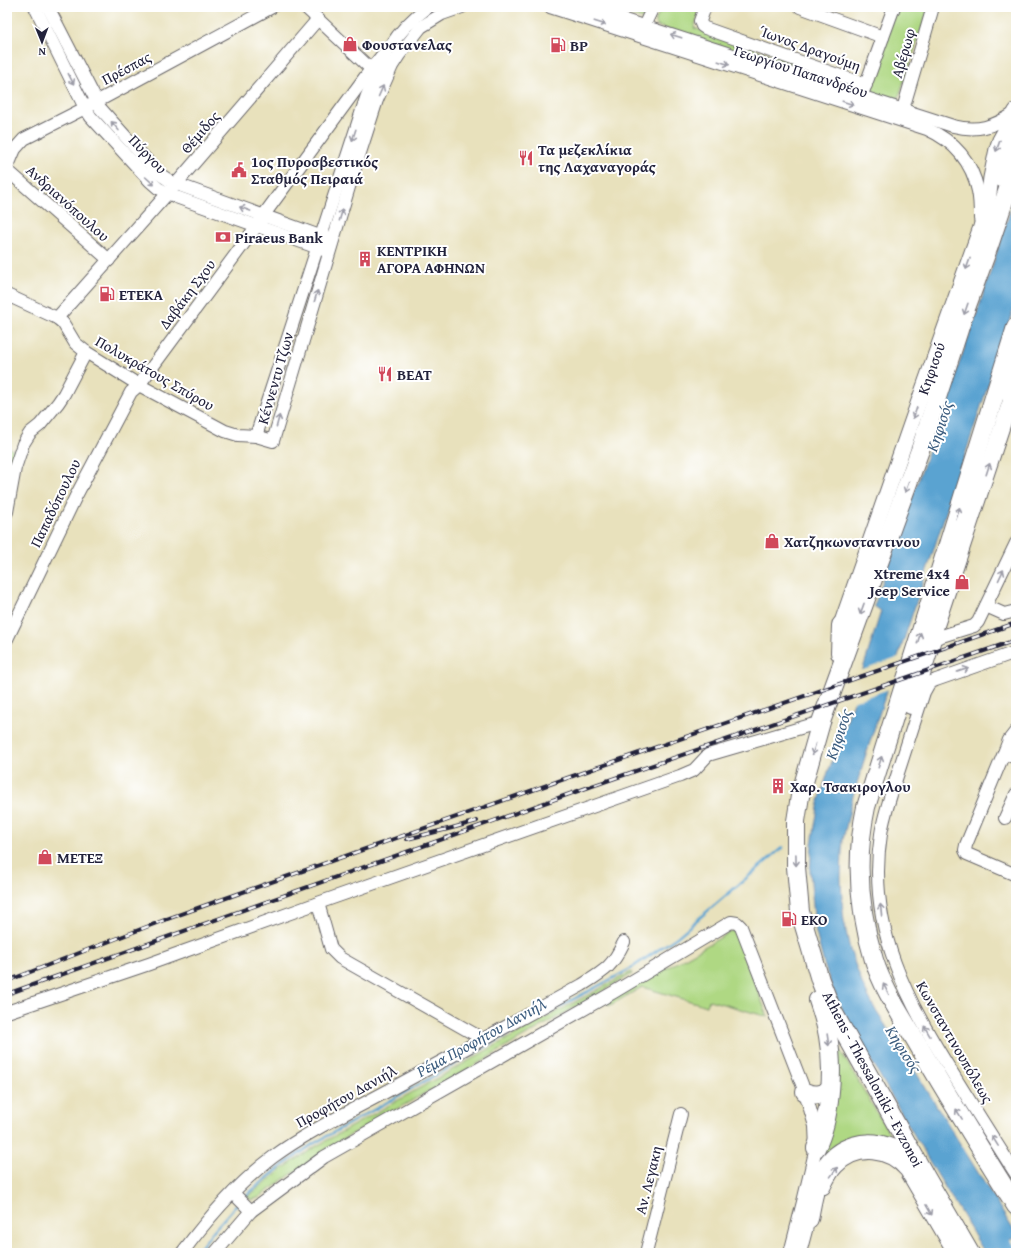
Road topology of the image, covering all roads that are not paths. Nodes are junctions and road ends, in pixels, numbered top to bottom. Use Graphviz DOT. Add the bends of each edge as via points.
graph roads {
  1 [pos="35,7"];
  2 [pos="48,7"];
  3 [pos="272,7"];
  4 [pos="305,7"];
  5 [pos="462,7"];
  6 [pos="550,7"];
  7 [pos="584,7"];
  8 [pos="654,7"];
  9 [pos="705,7"];
  10 [pos="800,7"];
  11 [pos="894,7"];
  12 [pos="933,7"];
  13 [pos="424,9"];
  14 [pos="318,19"];
  15 [pos="644,26"];
  16 [pos="883,37"];
  17 [pos="373,71"];
  18 [pos="864,90"];
  19 [pos="90,105"];
  20 [pos="903,109"];
  21 [pos="1016,118"];
  22 [pos="1016,165"];
  23 [pos="7,169"];
  24 [pos="176,184"];
  25 [pos="168,193"];
  26 [pos="260,221"];
  27 [pos="981,227"];
  28 [pos="319,242"];
  29 [pos="331,246"];
  30 [pos="989,246"];
  31 [pos="109,260"];
  32 [pos="7,295"];
  33 [pos="57,318"];
  34 [pos="1016,327"];
  35 [pos="86,352"];
  36 [pos="139,385"];
  37 [pos="1014,394"];
  38 [pos="256,436"];
  39 [pos="7,512"];
  40 [pos="1016,543"];
  41 [pos="986,606"];
  42 [pos="1016,611"];
  43 [pos="841,625"];
  44 [pos="7,638"];
  45 [pos="932,639"];
  46 [pos="1016,652"];
  47 [pos="839,672"];
  48 [pos="821,722"];
  49 [pos="1016,731"];
  50 [pos="1004,753"];
  51 [pos="1016,758"];
  52 [pos="1016,794"];
  53 [pos="1005,818"];
  54 [pos="1016,875"];
  55 [pos="860,882"];
  56 [pos="318,903"];
  57 [pos="624,942"];
  58 [pos="810,947"];
  59 [pos="7,1012"];
  60 [pos="483,1040"];
  61 [pos="830,1088"];
  62 [pos="805,1092"];
  63 [pos="681,1114"];
  64 [pos="816,1148"];
  65 [pos="1016,1174"];
  66 [pos="927,1179"];
  67 [pos="234,1195"];
  68 [pos="1016,1206"];
  69 [pos="249,1209"];
  70 [pos="809,1218"];
  71 [pos="182,1253"];
  72 [pos="215,1253"];
  73 [pos="646,1253"];
  74 [pos="790,1253"];
  75 [pos="800,1253"];
  76 [pos="954,1253"];
  77 [pos="970,1253"];
  1 -- 19 [label="street, Πύργου, one-way"];
  2 -- 19 [label="street, Πύργου"];
  3 -- 19 [label="street, Πρέσπας"];
  4 -- 14 [label="street"];
  29 -- 5 [label="street, Κέννεντυ Τζων, one-way" via="377,100 392,66 421,27 442,14"];
  6 -- 27 [label="street, Γεωργίου Παπανδρέου, one-way" via="937,133 959,151 975,177"];
  7 -- 15 [label="street, Γεωργίου Παπανδρέου"];
  8 -- 15 [label="street"];
  9 -- 18 [label="street, Ίωνος Δραγούμη" via="700,19 705,28"];
  10 -- 16 [label="street"];
  11 -- 16 [label="street"];
  12 -- 20 [label="street, Αβέρωφ"];
  13 -- 17 [label="street" via="404,27"];
  14 -- 17 [label="street"];
  14 -- 24 [label="street, Θέμιδος"];
  18 -- 15 [label="street, Γεωργίου Παπανδρέου, one-way"];
  16 -- 18 [label="street"];
  17 -- 26 [label="street, Δαβάκη Σχου"];
  17 -- 28 [label="street, Κέννεντυ Τζων, one-way"];
  18 -- 20 [label="street, Γεωργίου Παπανδρέου"];
  19 -- 23 [label="street, Πρέσπας" via="24,139 15,149"];
  24 -- 19 [label="street, Πύργου, one-way" via="158,173 119,131"];
  19 -- 25 [label="street, Πύργου, one-way" via="91,117 150,181"];
  20 -- 21 [label="street, Γεωργίου Παπανδρέου" via="969,129 987,127"];
  21 -- 27 [label="main road, Κηφισού, one-way" via="1000,140 997,149"];
  21 -- 30 [label="highway" via="997,193"];
  22 -- 30 [label="highway, Athens - Thessaloniki - Evzonoi"];
  23 -- 31 [label="street, Ανδριανόπουλου"];
  24 -- 25 [label="street, Θέμιδος"];
  26 -- 24 [label="street, Πύργου, one-way"];
  25 -- 26 [label="street, Πύργου"];
  25 -- 31 [label="street, Θέμιδος"];
  26 -- 28 [label="street, Πύργου"];
  26 -- 36 [label="street, Δαβάκη Σχου"];
  27 -- 43 [label="main road, Κηφισού, one-way"];
  28 -- 29 [label="street, Πύργου"];
  28 -- 38 [label="street, Κέννεντυ Τζων"];
  38 -- 29 [label="street, Κέννεντυ Τζων, one-way" via="273,441"];
  30 -- 47 [label="highway, Athens - Thessaloniki - Evzonoi, one-way" via="920,450"];
  31 -- 33 [label="street, Θέμιδος"];
  32 -- 33 [label="street, Πολυκράτους Σπύρου"];
  33 -- 35 [label="street, Πολυκράτους Σπύρου"];
  34 -- 37 [label="highway" via="1009,380 1009,390"];
  55 -- 34 [label="highway, one-way" via="862,828 866,808"];
  35 -- 36 [label="street, Πολυκράτους Σπύρου"];
  35 -- 39 [label="street" via="58,403 23,444 15,468"];
  36 -- 38 [label="street, Πολυκράτους Σπύρου" via="225,431"];
  36 -- 44 [label="street, Παπαδόπουλου" via="131,392 92,464"];
  45 -- 37 [label="main road, one-way"];
  41 -- 40 [label="street, one-way"];
  41 -- 42 [label="street" via="1004,614"];
  41 -- 45 [label="street" via="974,626"];
  43 -- 47 [label="highway"];
  45 -- 55 [label="highway" via="878,808 865,871"];
  65 -- 46 [label="street, Κωνσταντινουπόλεως, one-way" via="927,1032 908,997 884,930 878,873 881,834 886,811 927,685"];
  47 -- 48 [label="highway, Athens - Thessaloniki - Evzonoi"];
  48 -- 56 [label="street" via="708,755 687,774"];
  48 -- 58 [label="highway, Athens - Thessaloniki - Evzonoi, one-way" via="800,796 796,821 797,890"];
  49 -- 50 [label="street"];
  50 -- 51 [label="street"];
  50 -- 54 [label="street" via="965,850 967,854"];
  52 -- 53 [label="street"];
  68 -- 55 [label="highway, one-way" via="884,986 867,933"];
  56 -- 59 [label="street"];
  56 -- 60 [label="street" via="331,949 340,958"];
  57 -- 60 [label="street, Προφήτου Δανιήλ" via="604,971"];
  58 -- 61 [label="highway, one-way" via="814,984 828,1037"];
  58 -- 66 [label="highway, Athens - Thessaloniki - Evzonoi" via="832,1010"];
  60 -- 67 [label="street, Προφήτου Δανιήλ" via="292,1144 260,1167"];
  61 -- 62 [label="highway" via="819,1095"];
  61 -- 64 [label="highway"];
  62 -- 64 [label="street" via="815,1126"];
  62 -- 69 [label="street" via="740,927 737,923 731,922 334,1151"];
  63 -- 73 [label="street, Αν. Λεγακη"];
  64 -- 74 [label="street"];
  66 -- 70 [label="highway" via="906,1157 891,1148 865,1144 847,1148 836,1154 823,1170 815,1190"];
  66 -- 77 [label="highway, Athens - Thessaloniki - Evzonoi"];
  67 -- 69 [label="street"];
  67 -- 71 [label="street, Προφήτου Δανιήλ" via="205,1224"];
  69 -- 72 [label="street"];
  70 -- 75 [label="street"];
  70 -- 76 [label="street, one-way" via="836,1168 846,1159 860,1153 878,1153 892,1158 906,1171"];
}
